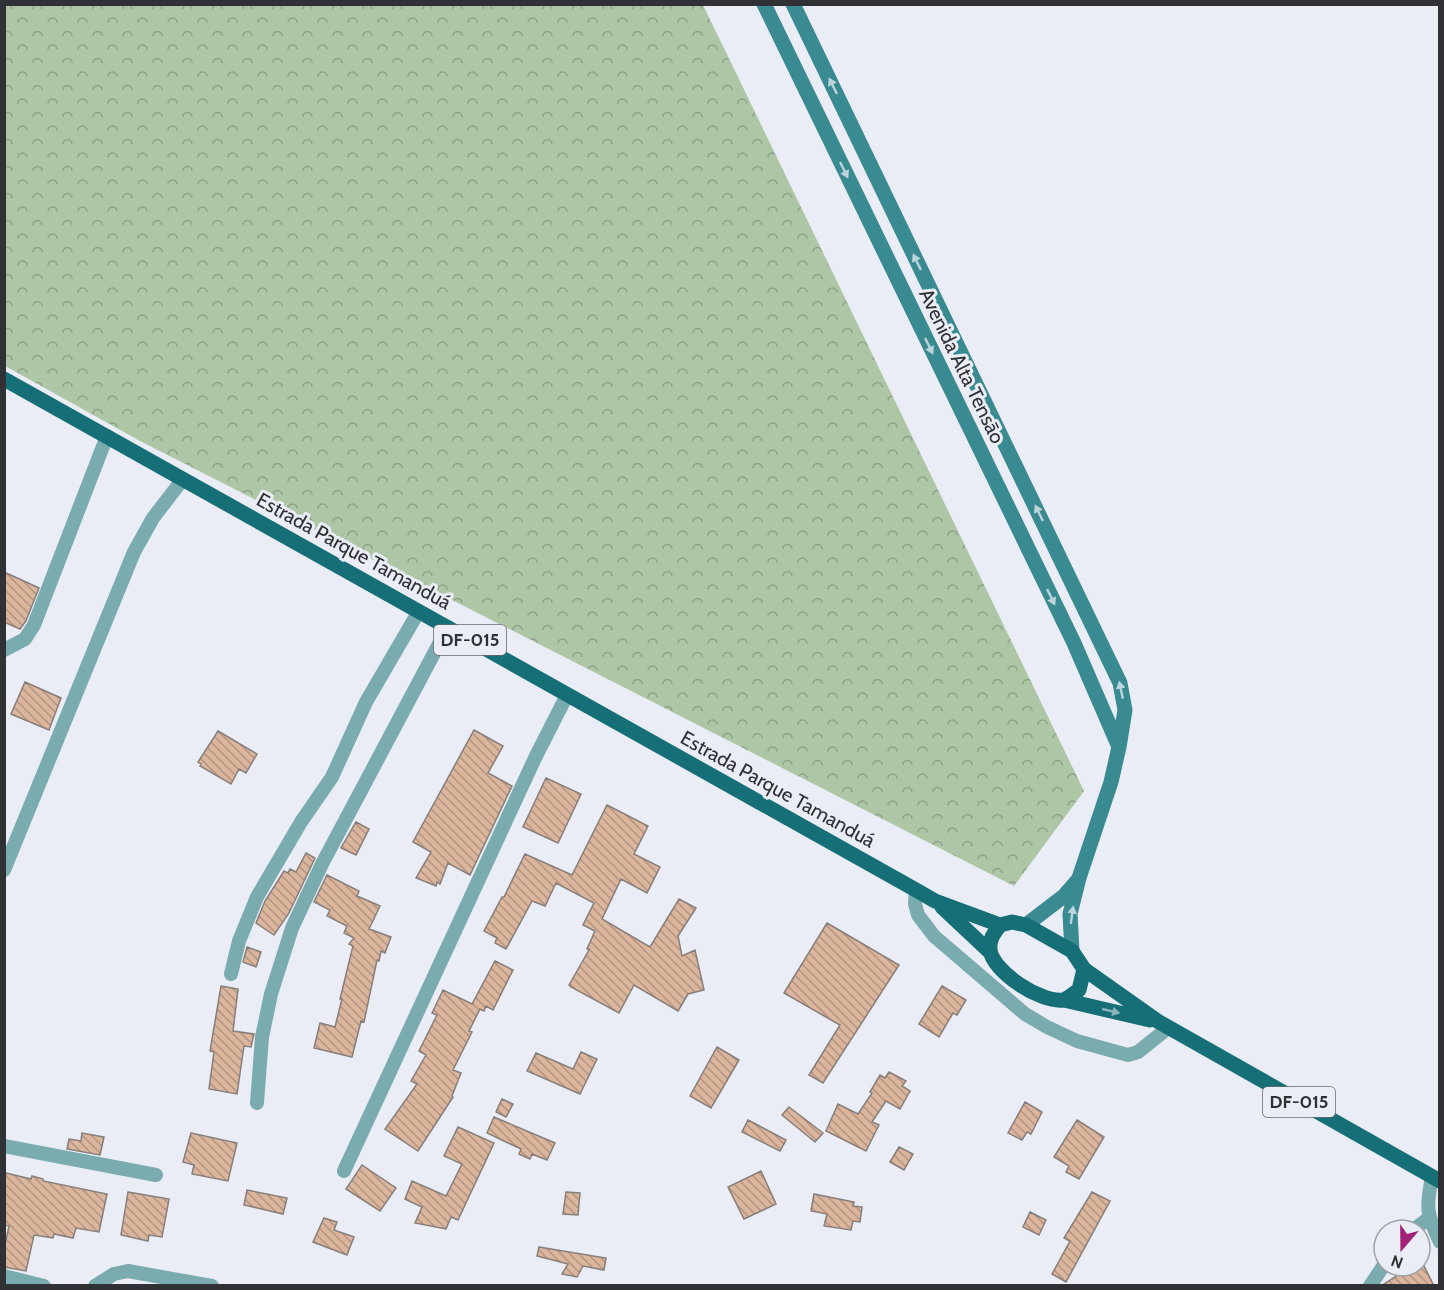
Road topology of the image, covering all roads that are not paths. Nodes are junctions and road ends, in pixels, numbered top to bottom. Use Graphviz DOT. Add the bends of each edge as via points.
graph roads {
  1 [pos="764,4"];
  2 [pos="793,4"];
  3 [pos="4,379"];
  4 [pos="107,436"];
  5 [pos="183,479"];
  6 [pos="419,611"];
  7 [pos="448,627"];
  8 [pos="4,650"];
  9 [pos="567,695"];
  10 [pos="1119,747"];
  11 [pos="4,870"];
  12 [pos="1079,878"];
  13 [pos="916,890"];
  14 [pos="935,901"];
  15 [pos="1000,925"];
  16 [pos="1026,925"];
  17 [pos="1072,951"];
  18 [pos="990,952"];
  19 [pos="1084,969"];
  20 [pos="231,974"];
  21 [pos="1064,1000"];
  22 [pos="1163,1025"];
  23 [pos="257,1103"];
  24 [pos="4,1146"];
  25 [pos="344,1171"];
  26 [pos="156,1175"];
  27 [pos="1436,1179"];
  28 [pos="1429,1218"];
  29 [pos="1432,1225"];
  30 [pos="1440,1242"];
  31 [pos="4,1276"];
  32 [pos="44,1286"];
  33 [pos="95,1286"];
  34 [pos="212,1286"];
  1 -- 10 [label="street, Avenida Alta Tensāo, one-way" via="1074,643"];
  10 -- 2 [label="street, Avenida Alta Tensāo, one-way" via="1125,710 1120,683"];
  3 -- 4 [label="main road, Estrada Parque Tamanduá / DF-015"];
  4 -- 5 [label="main road, Estrada Parque Tamanduá / DF-015"];
  4 -- 8 [label="street" via="34,625 25,639"];
  5 -- 6 [label="main road, Estrada Parque Tamanduá / DF-015"];
  5 -- 11 [label="street" via="153,518 134,552"];
  6 -- 7 [label="main road, Estrada Parque Tamanduá / DF-015"];
  6 -- 20 [label="street" via="366,702 332,777 257,897"];
  7 -- 9 [label="main road, Estrada Parque Tamanduá / DF-015"];
  7 -- 23 [label="street" via="292,928 262,1037"];
  9 -- 13 [label="main road, Estrada Parque Tamanduá / DF-015"];
  9 -- 25 [label="street"];
  10 -- 12 [label="street, Avenida Alta Tensāo"];
  12 -- 16 [label="street, Avenida Alta Tensāo" via="1064,896"];
  17 -- 12 [label="street, Avenida Alta Tensāo, one-way" via="1070,914"];
  13 -- 14 [label="main road, Estrada Parque Tamanduá / DF-015"];
  13 -- 22 [label="street" via="918,915 934,936 1025,1014 1047,1027 1077,1041 1128,1055 1138,1052"];
  14 -- 15 [label="main road, Estrada Parque Tamanduá / DF-015"];
  14 -- 18 [label="main road, Estrada Parque Tamanduá / DF-015"];
  15 -- 16 [label="main road, DF-015"];
  15 -- 18 [label="main road" via="991,936"];
  16 -- 17 [label="main road, DF-015"];
  17 -- 19 [label="main road, DF-015"];
  18 -- 21 [label="main road, DF-015" via="1001,970 1021,986 1046,998"];
  19 -- 21 [label="main road" via="1079,990"];
  19 -- 22 [label="main road, DF-015"];
  21 -- 22 [label="main road, DF-015, one-way"];
  22 -- 27 [label="main road, DF-015"];
  24 -- 26 [label="street"];
  27 -- 28 [label="street" via="1427,1201"];
  29 -- 30 [label="street"];
  31 -- 32 [label="street"];
  33 -- 34 [label="street" via="114,1274 128,1271"];
}
